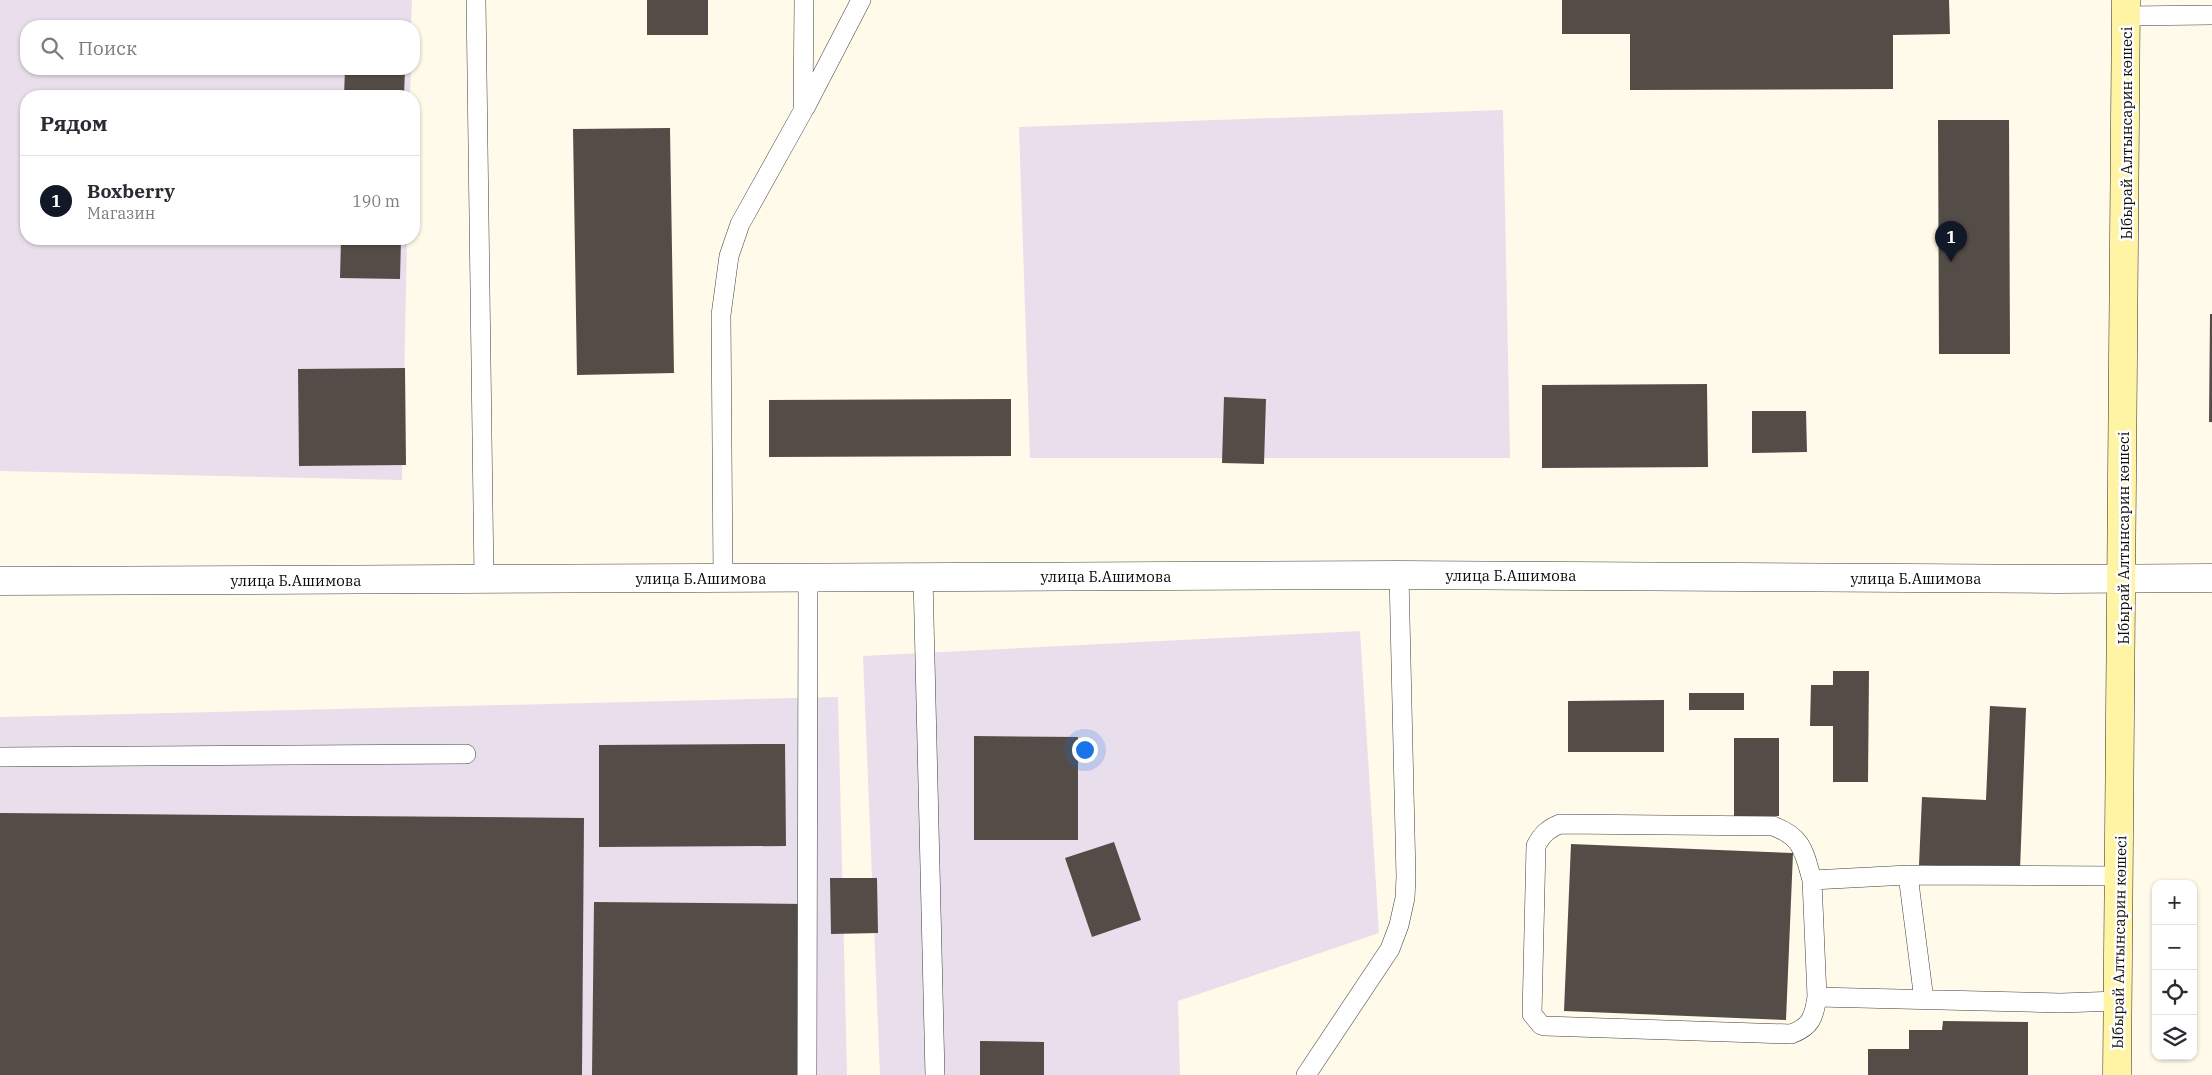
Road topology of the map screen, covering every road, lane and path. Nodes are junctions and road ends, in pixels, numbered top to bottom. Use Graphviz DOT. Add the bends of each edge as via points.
graph roads {
  1 [pos="476,0"];
  2 [pos="804,0"];
  3 [pos="861,0"];
  4 [pos="2126,8"];
  5 [pos="2212,15"];
  6 [pos="803,110"];
  7 [pos="1399,575"];
  8 [pos="923,577"];
  9 [pos="723,578"];
  10 [pos="808,578"];
  11 [pos="2122,578"];
  12 [pos="2212,578"];
  13 [pos="484,579"];
  14 [pos="0,581"];
  15 [pos="466,754"];
  16 [pos="0,757"];
  17 [pos="1908,875"];
  18 [pos="2119,876"];
  19 [pos="1812,880"];
  20 [pos="1817,997"];
  21 [pos="1924,1000"];
  22 [pos="2118,1001"];
  23 [pos="807,1075"];
  24 [pos="935,1075"];
  25 [pos="1306,1075"];
  26 [pos="2117,1075"];
  1 -- 13 [label="lane"];
  2 -- 6 [label="lane"];
  3 -- 6 [label="lane"];
  4 -- 5 [label="lane"];
  4 -- 11 [label="main road, Ыбырай Алтынсарин көшесі"];
  6 -- 9 [label="lane" via="740,224 729,256 724,285 721,315"];
  7 -- 8 [label="street, улица Б.Ашимова"];
  7 -- 11 [label="street, улица Б.Ашимова"];
  7 -- 25 [label="lane" via="1406,877 1399,925 1390,949"];
  8 -- 10 [label="street, улица Б.Ашимова"];
  8 -- 24 [label="lane"];
  9 -- 10 [label="street, улица Б.Ашимова"];
  9 -- 13 [label="street, улица Б.Ашимова"];
  10 -- 23 [label="lane"];
  11 -- 12 [label="street, улица Б.Ашимова"];
  11 -- 18 [label="main road, Ыбырай Алтынсарин көшесі"];
  13 -- 14 [label="street, улица Б.Ашимова"];
  15 -- 16 [label="lane"];
  17 -- 18 [label="lane"];
  17 -- 19 [label="lane"];
  17 -- 21 [label="lane"];
  18 -- 22 [label="main road, Ыбырай Алтынсарин көшесі"];
  19 -- 20 [label="lane"];
  19 -- 20 [label="lane" via="1798,840 1773,826 1560,824 1550,828 1536,846 1532,1014 1545,1026 1791,1034 1810,1022"];
  20 -- 21 [label="lane"];
  21 -- 22 [label="lane"];
  22 -- 26 [label="main road, Ыбырай Алтынсарин көшесі"];
}
